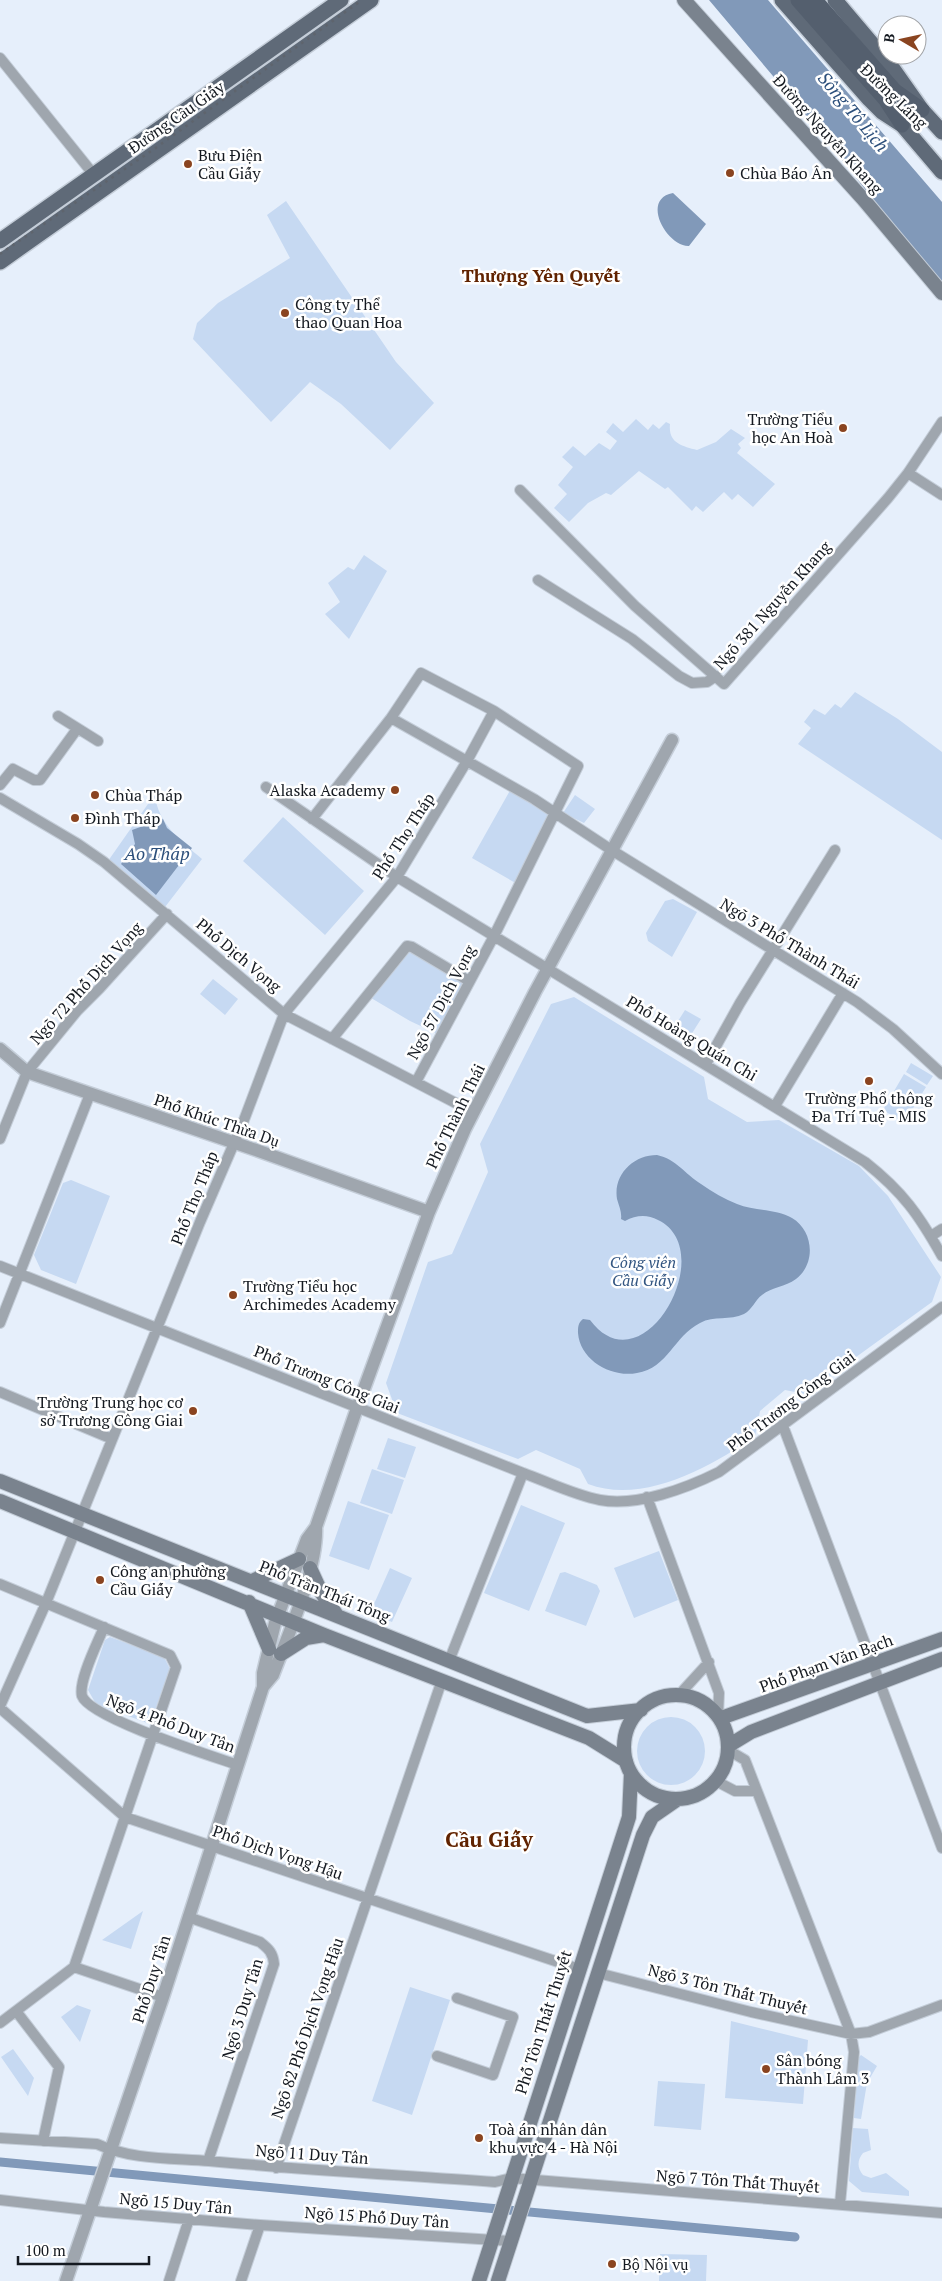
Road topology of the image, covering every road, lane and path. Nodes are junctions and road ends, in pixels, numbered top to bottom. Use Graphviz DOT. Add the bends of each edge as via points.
graph roads {
  1 [pos="341,0"];
  2 [pos="371,0"];
  3 [pos="684,0"];
  4 [pos="782,0"];
  5 [pos="798,0"];
  6 [pos="815,0"];
  7 [pos="835,0"];
  8 [pos="831,28"];
  9 [pos="0,58"];
  10 [pos="190,108"];
  11 [pos="922,110"];
  12 [pos="200,121"];
  13 [pos="902,125"];
  14 [pos="942,132"];
  15 [pos="942,172"];
  16 [pos="94,175"];
  17 [pos="7,232"];
  18 [pos="0,241"];
  19 [pos="0,262"];
  20 [pos="942,293"];
  21 [pos="942,422"];
  22 [pos="908,473"];
  23 [pos="520,490"];
  24 [pos="942,495"];
  25 [pos="538,580"];
  26 [pos="716,676"];
  27 [pos="494,711"];
  28 [pos="58,716"];
  29 [pos="390,718"];
  30 [pos="77,729"];
  31 [pos="669,736"];
  32 [pos="98,741"];
  33 [pos="467,761"];
  34 [pos="0,785"];
  35 [pos="266,787"];
  36 [pos="0,798"];
  37 [pos="554,814"];
  38 [pos="312,819"];
  39 [pos="835,850"];
  40 [pos="613,851"];
  41 [pos="397,877"];
  42 [pos="167,914"];
  43 [pos="494,936"];
  44 [pos="773,951"];
  45 [pos="548,969"];
  46 [pos="469,982"];
  47 [pos="843,993"];
  48 [pos="284,1014"];
  49 [pos="332,1039"];
  50 [pos="0,1049"];
  51 [pos="706,1064"];
  52 [pos="27,1072"];
  53 [pos="942,1074"];
  54 [pos="416,1082"];
  55 [pos="90,1094"];
  56 [pos="775,1106"];
  57 [pos="473,1112"];
  58 [pos="0,1139"];
  59 [pos="234,1143"];
  60 [pos="429,1212"];
  61 [pos="942,1229"];
  62 [pos="931,1236"];
  63 [pos="942,1256"];
  64 [pos="0,1266"];
  65 [pos="18,1273"];
  66 [pos="942,1307"];
  67 [pos="0,1323"];
  68 [pos="158,1328"];
  69 [pos="0,1392"];
  70 [pos="357,1408"];
  71 [pos="783,1426"];
  72 [pos="112,1439"];
  73 [pos="523,1473"];
  74 [pos="0,1481"];
  75 [pos="647,1497"];
  76 [pos="0,1501"];
  77 [pos="82,1514"];
  78 [pos="74,1532"];
  79 [pos="305,1563"];
  80 [pos="252,1581"];
  81 [pos="0,1584"];
  82 [pos="285,1594"];
  83 [pos="300,1600"];
  84 [pos="249,1602"];
  85 [pos="46,1603"];
  86 [pos="336,1614"];
  87 [pos="278,1615"];
  88 [pos="293,1622"];
  89 [pos="104,1627"];
  90 [pos="324,1635"];
  91 [pos="942,1639"];
  92 [pos="275,1652"];
  93 [pos="942,1659"];
  94 [pos="449,1660"];
  95 [pos="708,1662"];
  96 [pos="873,1665"];
  97 [pos="442,1680"];
  98 [pos="880,1682"];
  99 [pos="678,1696"];
  100 [pos="0,1707"];
  101 [pos="641,1710"];
  102 [pos="743,1711"];
  103 [pos="594,1716"];
  104 [pos="720,1717"];
  105 [pos="751,1732"];
  106 [pos="152,1735"];
  107 [pos="589,1738"];
  108 [pos="728,1748"];
  109 [pos="238,1765"];
  110 [pos="629,1767"];
  111 [pos="716,1781"];
  112 [pos="756,1791"];
  113 [pos="678,1799"];
  114 [pos="125,1817"];
  115 [pos="212,1845"];
  116 [pos="942,1848"];
  117 [pos="368,1898"];
  118 [pos="188,1917"];
  119 [pos="74,1968"];
  120 [pos="579,1968"];
  121 [pos="598,1972"];
  122 [pos="570,1995"];
  123 [pos="163,1997"];
  124 [pos="457,1998"];
  125 [pos="589,2001"];
  126 [pos="942,2005"];
  127 [pos="16,2011"];
  128 [pos="0,2022"];
  129 [pos="851,2034"];
  130 [pos="437,2056"];
  131 [pos="0,2138"];
  132 [pos="43,2141"];
  133 [pos="109,2154"];
  134 [pos="208,2161"];
  135 [pos="276,2168"];
  136 [pos="511,2178"];
  137 [pos="531,2180"];
  138 [pos="0,2200"];
  139 [pos="840,2204"];
  140 [pos="90,2210"];
  141 [pos="942,2213"];
  142 [pos="189,2219"];
  143 [pos="260,2225"];
  144 [pos="513,2235"];
  145 [pos="492,2239"];
  146 [pos="66,2281"];
  147 [pos="169,2281"];
  148 [pos="241,2281"];
  149 [pos="479,2281"];
  150 [pos="498,2281"];
  1 -- 10 [label="main road, Đường Cầu Giấy"];
  2 -- 12 [label="main road, Đường Cầu Giấy"];
  3 -- 20 [label="main road, Đường Nguyễn Khang" via="864,200"];
  4 -- 13 [label="main road, Đường Láng" via="869,99"];
  5 -- 8 [label="highway"];
  6 -- 8 [label="highway"];
  7 -- 11 [label="main road, Đường Láng" via="891,66"];
  8 -- 11 [label="highway" via="895,91"];
  8 -- 13 [label="highway"];
  9 -- 16 [label="street"];
  10 -- 12 [label="main road"];
  10 -- 16 [label="main road, Đường Cầu Giấy"];
  11 -- 14 [label="main road, Đường Láng"];
  12 -- 19 [label="main road, Đường Cầu Giấy"];
  13 -- 15 [label="main road, Đường Láng"];
  16 -- 17 [label="main road, Đường Cầu Giấy"];
  17 -- 18 [label="main road, Đường Cầu Giấy"];
  21 -- 22 [label="street, Ngõ 381 Nguyễn Khang"];
  22 -- 24 [label="street"];
  22 -- 26 [label="street, Ngõ 381 Nguyễn Khang" via="724,684"];
  23 -- 26 [label="street, Ngõ 381 Nguyễn Khang" via="635,606"];
  25 -- 26 [label="street" via="632,638 679,676 692,683 707,682"];
  27 -- 29 [label="street" via="421,673"];
  27 -- 33 [label="street, Phố Thọ Tháp"];
  27 -- 37 [label="street, Ngõ 57 Dịch Vọng" via="578,766"];
  28 -- 30 [label="street"];
  29 -- 33 [label="street, Ngõ 3 Phố Thành Thái"];
  29 -- 38 [label="street"];
  30 -- 32 [label="street"];
  30 -- 34 [label="street" via="40,780 13,769"];
  31 -- 40 [label="street, Phố Thành Thái"];
  33 -- 37 [label="street, Ngõ 3 Phố Thành Thái"];
  33 -- 41 [label="street, Phố Thọ Tháp"];
  35 -- 38 [label="street, Phố Hoàng Quán Chi"];
  36 -- 42 [label="street, Phố Dịch Vọng" via="78,844"];
  37 -- 40 [label="street, Ngõ 3 Phố Thành Thái"];
  37 -- 43 [label="street, Ngõ 57 Dịch Vọng"];
  38 -- 41 [label="street, Phố Hoàng Quán Chi"];
  39 -- 44 [label="street"];
  40 -- 44 [label="street, Ngõ 3 Phố Thành Thái"];
  40 -- 45 [label="street, Phố Thành Thái"];
  41 -- 43 [label="street, Phố Hoàng Quán Chi"];
  41 -- 48 [label="street, Phố Thọ Tháp"];
  42 -- 48 [label="street, Phố Dịch Vọng"];
  42 -- 52 [label="street, Ngõ 72 Phố Dịch Vọng" via="77,1011"];
  43 -- 45 [label="street, Phố Hoàng Quán Chi"];
  43 -- 46 [label="street, Ngõ 57 Dịch Vọng"];
  44 -- 47 [label="street, Ngõ 3 Phố Thành Thái"];
  44 -- 51 [label="street"];
  45 -- 51 [label="street, Phố Hoàng Quán Chi"];
  45 -- 57 [label="street, Phố Thành Thái"];
  46 -- 49 [label="street" via="407,946"];
  46 -- 54 [label="street, Ngõ 57 Dịch Vọng"];
  47 -- 53 [label="street, Ngõ 3 Phố Thành Thái" via="894,1029"];
  47 -- 56 [label="street"];
  48 -- 49 [label="street, Phố Dịch Vọng"];
  48 -- 59 [label="street, Phố Thọ Tháp"];
  49 -- 54 [label="street, Phố Dịch Vọng"];
  50 -- 52 [label="street, Phố Khúc Thừa Dụ"];
  51 -- 56 [label="street, Phố Hoàng Quán Chi"];
  52 -- 55 [label="street, Phố Khúc Thừa Dụ"];
  52 -- 58 [label="street, Ngõ 72 Phố Dịch Vọng"];
  54 -- 57 [label="street, Phố Dịch Vọng"];
  55 -- 59 [label="street, Phố Khúc Thừa Dụ"];
  55 -- 65 [label="street"];
  56 -- 62 [label="street, Phố Hoàng Quán Chi" via="879,1173 902,1194"];
  57 -- 60 [label="street, Phố Thành Thái"];
  59 -- 60 [label="street, Phố Khúc Thừa Dụ"];
  59 -- 68 [label="street, Phố Thọ Tháp"];
  60 -- 70 [label="street, Phố Thành Thái"];
  61 -- 62 [label="street"];
  62 -- 63 [label="street, Phố Hoàng Quán Chi"];
  64 -- 65 [label="street, Phố Trương Công Giai"];
  65 -- 67 [label="street"];
  65 -- 68 [label="street, Phố Trương Công Giai"];
  66 -- 71 [label="street, Phố Trương Công Giai"];
  68 -- 70 [label="street, Phố Trương Công Giai"];
  68 -- 72 [label="street, Phố Thọ Tháp"];
  69 -- 72 [label="street"];
  70 -- 73 [label="street, Phố Trương Công Giai"];
  70 -- 79 [label="street, Phố Thành Thái" via="316,1527 307,1539"];
  71 -- 75 [label="street, Phố Trương Công Giai" via="719,1472 686,1487"];
  71 -- 96 [label="street"];
  72 -- 77 [label="street, Phố Thọ Tháp"];
  73 -- 75 [label="street, Phố Trương Công Giai" via="602,1501 619,1502"];
  73 -- 94 [label="street"];
  74 -- 77 [label="main road, Phố Trần Thái Tông"];
  75 -- 95 [label="street"];
  76 -- 78 [label="main road"];
  77 -- 78 [label="street, Phố Thọ Tháp"];
  77 -- 80 [label="main road, Phố Trần Thái Tông"];
  78 -- 84 [label="main road"];
  78 -- 85 [label="street, Phố Thọ Tháp"];
  79 -- 80 [label="main road"];
  79 -- 82 [label="street, Phố Thành Thái"];
  79 -- 83 [label="street, Phố Thành Thái"];
  79 -- 86 [label="main road"];
  80 -- 82 [label="main road, Phố Trần Thái Tông"];
  81 -- 85 [label="street"];
  82 -- 83 [label="main road, Phố Trần Thái Tông"];
  82 -- 87 [label="street, Phố Thành Thái"];
  83 -- 86 [label="main road, Phố Trần Thái Tông"];
  83 -- 88 [label="street, Phố Thành Thái"];
  84 -- 87 [label="main road"];
  84 -- 92 [label="main road"];
  85 -- 89 [label="street"];
  85 -- 100 [label="street, Phố Thọ Tháp"];
  86 -- 94 [label="main road, Phố Trần Thái Tông"];
  87 -- 88 [label="main road"];
  87 -- 92 [label="street, Phố Duy Tân"];
  88 -- 90 [label="main road"];
  88 -- 92 [label="street, Phố Duy Tân"];
  89 -- 106 [label="street, Ngõ 4 Phố Duy Tân" via="82,1684 82,1697 101,1714"];
  89 -- 106 [label="street" via="170,1655 176,1668"];
  90 -- 92 [label="main road" via="306,1638"];
  90 -- 97 [label="main road"];
  91 -- 96 [label="main road, Phố Phạm Văn Bạch"];
  92 -- 109 [label="street, Phố Duy Tân" via="263,1673 264,1687"];
  93 -- 98 [label="main road"];
  94 -- 103 [label="main road, Phố Trần Thái Tông"];
  95 -- 99 [label="street"];
  95 -- 104 [label="street" via="719,1693"];
  96 -- 98 [label="street"];
  96 -- 102 [label="main road, Phố Phạm Văn Bạch"];
  97 -- 107 [label="main road"];
  97 -- 117 [label="street, Ngõ 82 Phố Dịch Vọng Hậu"];
  98 -- 105 [label="main road"];
  98 -- 116 [label="street"];
  99 -- 101 [label="main road" via="658,1699"];
  99 -- 104 [label="main road" via="699,1701"];
  100 -- 114 [label="street, Phố Dịch Vọng Hậu"];
  101 -- 103 [label="main road, Phố Trần Thái Tông"];
  101 -- 110 [label="main road" via="628,1730 625,1752"];
  102 -- 104 [label="main road, Phố Phạm Văn Bạch"];
  102 -- 105 [label="main road"];
  103 -- 107 [label="main road"];
  104 -- 108 [label="main road"];
  105 -- 108 [label="main road"];
  106 -- 109 [label="street, Ngõ 4 Phố Duy Tân"];
  106 -- 114 [label="street"];
  107 -- 110 [label="main road"];
  108 -- 111 [label="main road"];
  108 -- 112 [label="street" via="745,1760"];
  109 -- 115 [label="street, Phố Duy Tân"];
  110 -- 113 [label="main road" via="646,1790"];
  110 -- 120 [label="main road, Phố Tôn Thất Thuyết" via="629,1817"];
  111 -- 112 [label="street" via="735,1791"];
  111 -- 113 [label="main road" via="700,1794"];
  112 -- 129 [label="street"];
  113 -- 121 [label="main road" via="648,1823"];
  114 -- 115 [label="street, Phố Dịch Vọng Hậu"];
  114 -- 119 [label="street"];
  115 -- 117 [label="street, Phố Dịch Vọng Hậu"];
  115 -- 118 [label="street, Phố Duy Tân"];
  117 -- 120 [label="street, Phố Dịch Vọng Hậu"];
  117 -- 135 [label="street, Ngõ 82 Phố Dịch Vọng Hậu"];
  118 -- 123 [label="street, Phố Duy Tân"];
  118 -- 134 [label="street, Ngõ 3 Duy Tân" via="260,1942 269,1948 274,1964"];
  119 -- 123 [label="street"];
  119 -- 127 [label="street"];
  120 -- 122 [label="main road, Phố Tôn Thất Thuyết"];
  121 -- 125 [label="main road"];
  121 -- 129 [label="street, Ngõ 3 Tôn Thất Thuyết"];
  122 -- 125 [label="main road"];
  122 -- 136 [label="main road, Phố Tôn Thất Thuyết"];
  123 -- 133 [label="street, Phố Duy Tân"];
  124 -- 130 [label="street" via="513,2017 493,2075"];
  125 -- 137 [label="main road"];
  126 -- 129 [label="street" via="869,2032"];
  127 -- 128 [label="street"];
  127 -- 132 [label="street" via="59,2067"];
  129 -- 139 [label="street" via="854,2052"];
  131 -- 132 [label="street, Ngõ 11 Duy Tân"];
  132 -- 133 [label="street, Ngõ 11 Duy Tân" via="97,2144"];
  133 -- 134 [label="street, Ngõ 11 Duy Tân"];
  133 -- 140 [label="street, Phố Duy Tân"];
  134 -- 135 [label="street, Ngõ 11 Duy Tân"];
  135 -- 136 [label="street, Ngõ 11 Duy Tân" via="495,2182"];
  136 -- 137 [label="street, Ngõ 11 Duy Tân"];
  136 -- 145 [label="main road, Phố Tôn Thất Thuyết"];
  137 -- 139 [label="street, Ngõ 7 Tôn Thất Thuyết"];
  137 -- 144 [label="main road"];
  138 -- 140 [label="street, Ngõ 15 Duy Tân"];
  139 -- 141 [label="street, Ngõ 7 Tôn Thất Thuyết"];
  140 -- 142 [label="street, Ngõ 15 Duy Tân"];
  140 -- 146 [label="street, Phố Duy Tân"];
  142 -- 143 [label="street, Ngõ 15 Duy Tân"];
  142 -- 147 [label="street"];
  143 -- 145 [label="street, Ngõ 15 Phố Duy Tân"];
  143 -- 148 [label="street"];
  144 -- 145 [label="street, Ngõ 15 Phố Duy Tân"];
  144 -- 150 [label="main road"];
  145 -- 149 [label="main road, Phố Tôn Thất Thuyết"];
}
